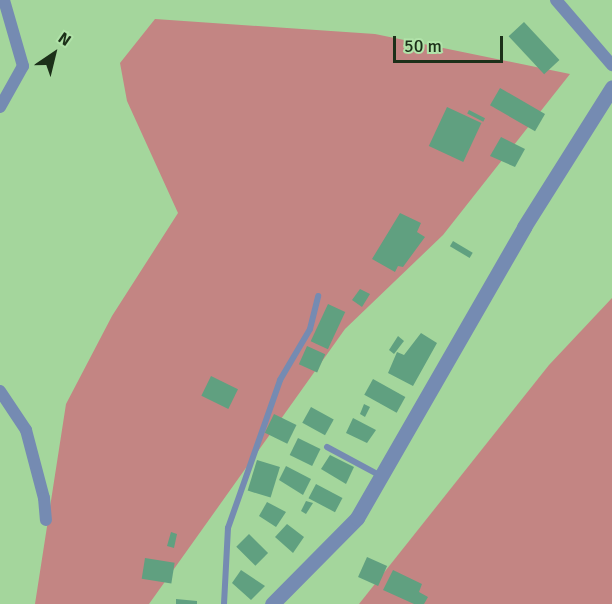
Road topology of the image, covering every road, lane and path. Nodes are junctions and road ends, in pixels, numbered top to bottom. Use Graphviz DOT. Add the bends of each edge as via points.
graph roads {
  1 [pos="4,0"];
  2 [pos="556,0"];
  3 [pos="612,65"];
  4 [pos="612,87"];
  5 [pos="0,106"];
  6 [pos="318,296"];
  7 [pos="0,391"];
  8 [pos="327,447"];
  9 [pos="381,476"];
  10 [pos="46,519"];
  11 [pos="224,604"];
  12 [pos="273,604"];
  1 -- 5 [label="street" via="22,66"];
  2 -- 3 [label="street"];
  4 -- 9 [label="street" via="524,226"];
  6 -- 11 [label="lane" via="310,329 280,380 228,528"];
  7 -- 10 [label="street" via="26,430"];
  8 -- 9 [label="lane"];
  9 -- 12 [label="street" via="357,518"];
}
